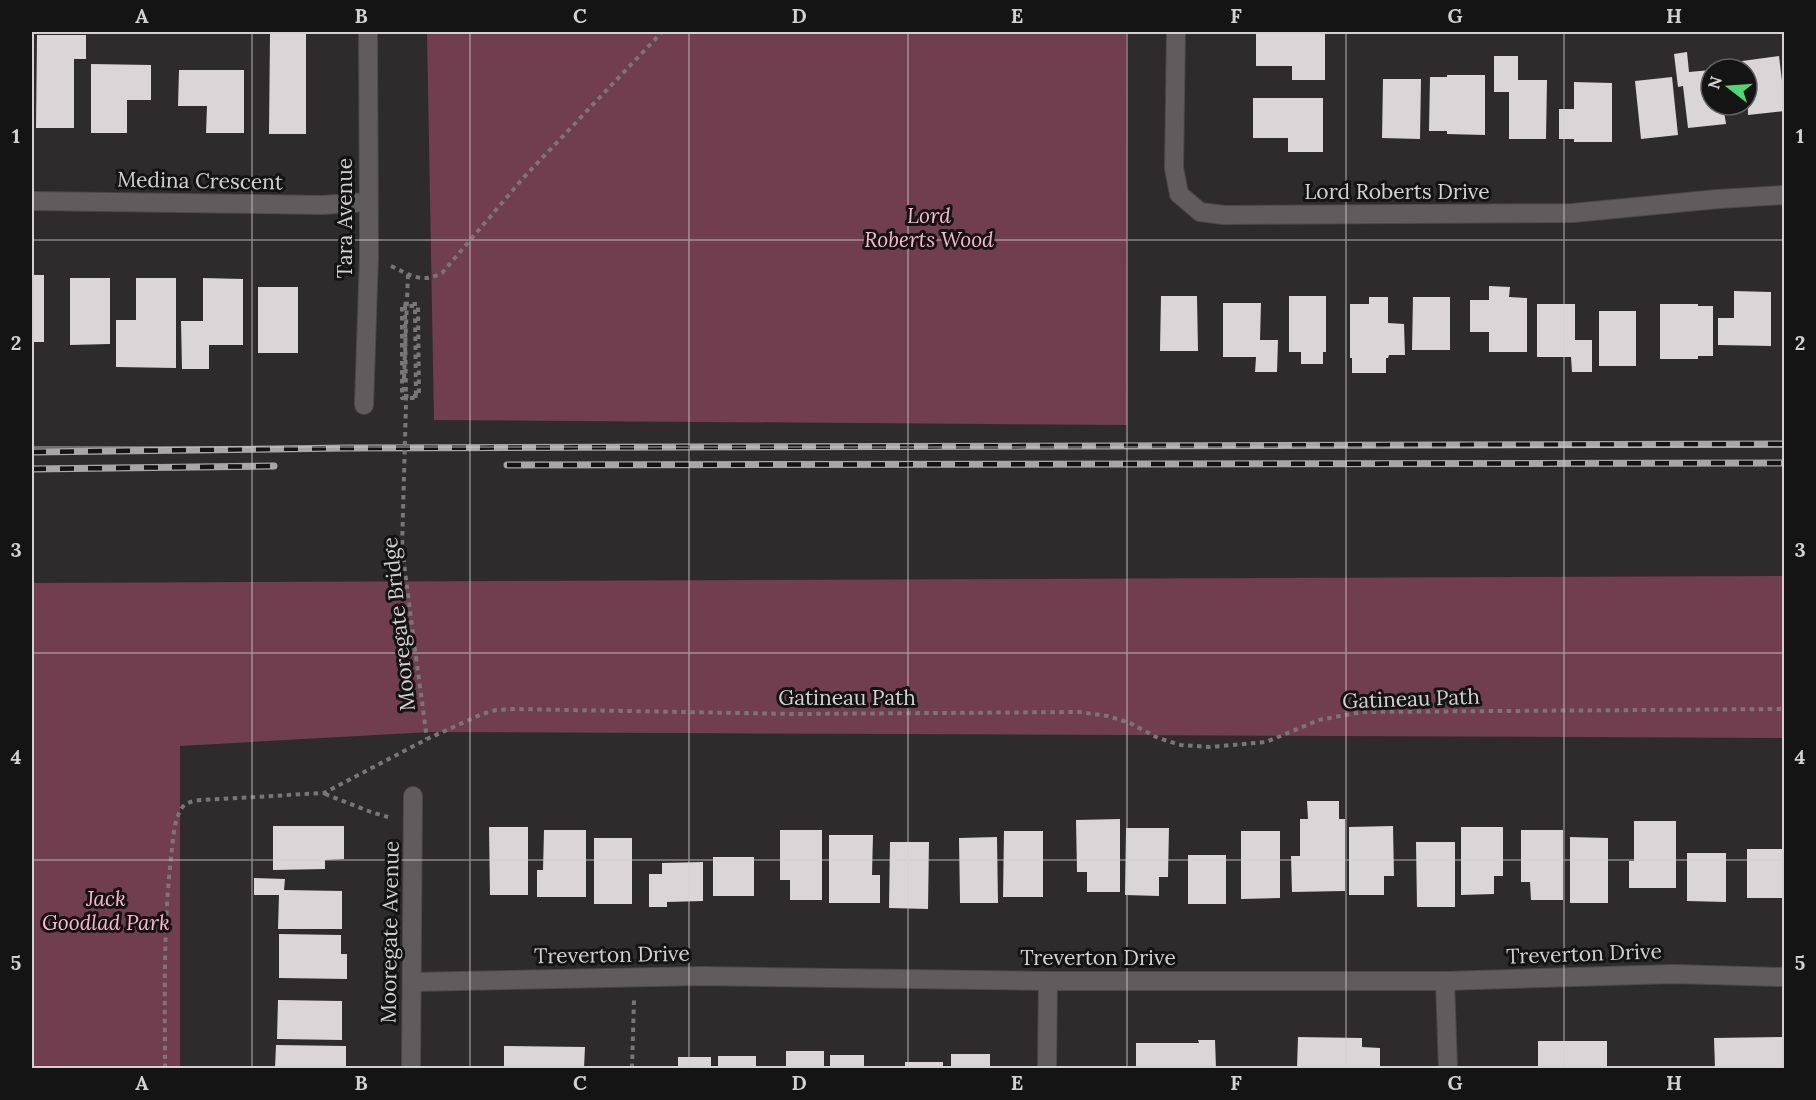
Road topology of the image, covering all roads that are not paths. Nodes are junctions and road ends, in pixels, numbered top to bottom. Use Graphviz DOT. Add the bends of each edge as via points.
graph roads {
  1 [pos="368,32"];
  2 [pos="1176,32"];
  3 [pos="1785,195"];
  4 [pos="32,201"];
  5 [pos="368,202"];
  6 [pos="364,405"];
  7 [pos="413,796"];
  8 [pos="1785,977"];
  9 [pos="1048,981"];
  10 [pos="1445,981"];
  11 [pos="412,982"];
  12 [pos="411,1068"];
  13 [pos="1047,1068"];
  14 [pos="1448,1068"];
  1 -- 5 [label="street, Tara Avenue"];
  2 -- 3 [label="street, Lord Roberts Drive" via="1174,168 1179,194 1200,212 1573,213"];
  4 -- 5 [label="street, Medina Crescent" via="322,205"];
  5 -- 6 [label="street, Tara Avenue"];
  7 -- 11 [label="street, Mooregate Avenue"];
  8 -- 10 [label="street, Treverton Drive" via="1673,974"];
  9 -- 10 [label="street, Treverton Drive"];
  9 -- 11 [label="street, Treverton Drive" via="635,976"];
  9 -- 13 [label="street"];
  10 -- 14 [label="street"];
  11 -- 12 [label="street, Mooregate Avenue"];
}
